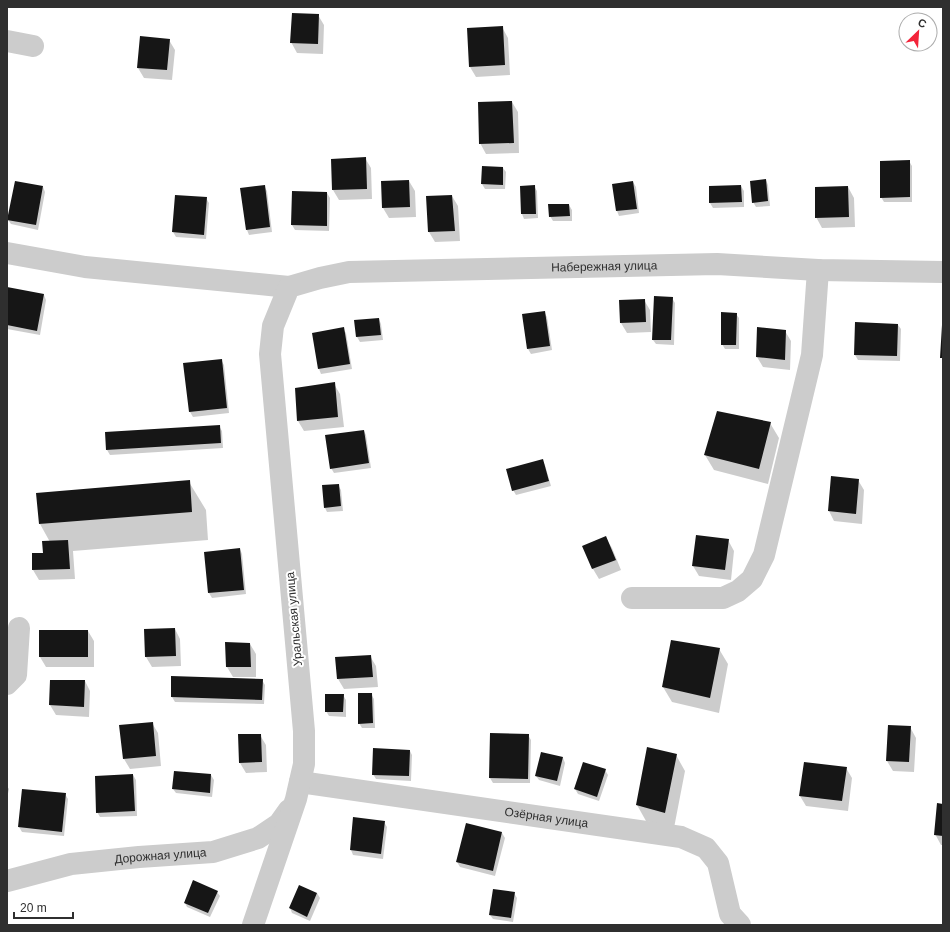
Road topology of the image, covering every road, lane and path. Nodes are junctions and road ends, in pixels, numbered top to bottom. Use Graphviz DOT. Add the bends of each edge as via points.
graph roads {
  1 [pos="7,41"];
  2 [pos="33,46"];
  3 [pos="7,253"];
  4 [pos="818,270"];
  5 [pos="943,272"];
  6 [pos="289,287"];
  7 [pos="632,598"];
  8 [pos="19,628"];
  9 [pos="7,684"];
  10 [pos="298,790"];
  11 [pos="7,881"];
  12 [pos="253,925"];
  13 [pos="740,925"];
  1 -- 2 [label="street"];
  3 -- 6 [label="street" via="85,267"];
  4 -- 5 [label="street, Набережная улица"];
  4 -- 6 [label="street, Набережная улица" via="717,264 349,272"];
  4 -- 7 [label="street" via="812,355 764,555 752,579 738,591 723,598"];
  6 -- 10 [label="street, Уральская улица" via="273,326 270,354 304,731 304,764"];
  8 -- 9 [label="street" via="16,675"];
  10 -- 11 [label="street, Дорожная улица" via="279,824 258,838 213,852 71,864"];
  10 -- 12 [label="street, Уральская улица"];
  10 -- 13 [label="street, Озёрная улица" via="681,837 706,848 718,863 730,914"];
}
